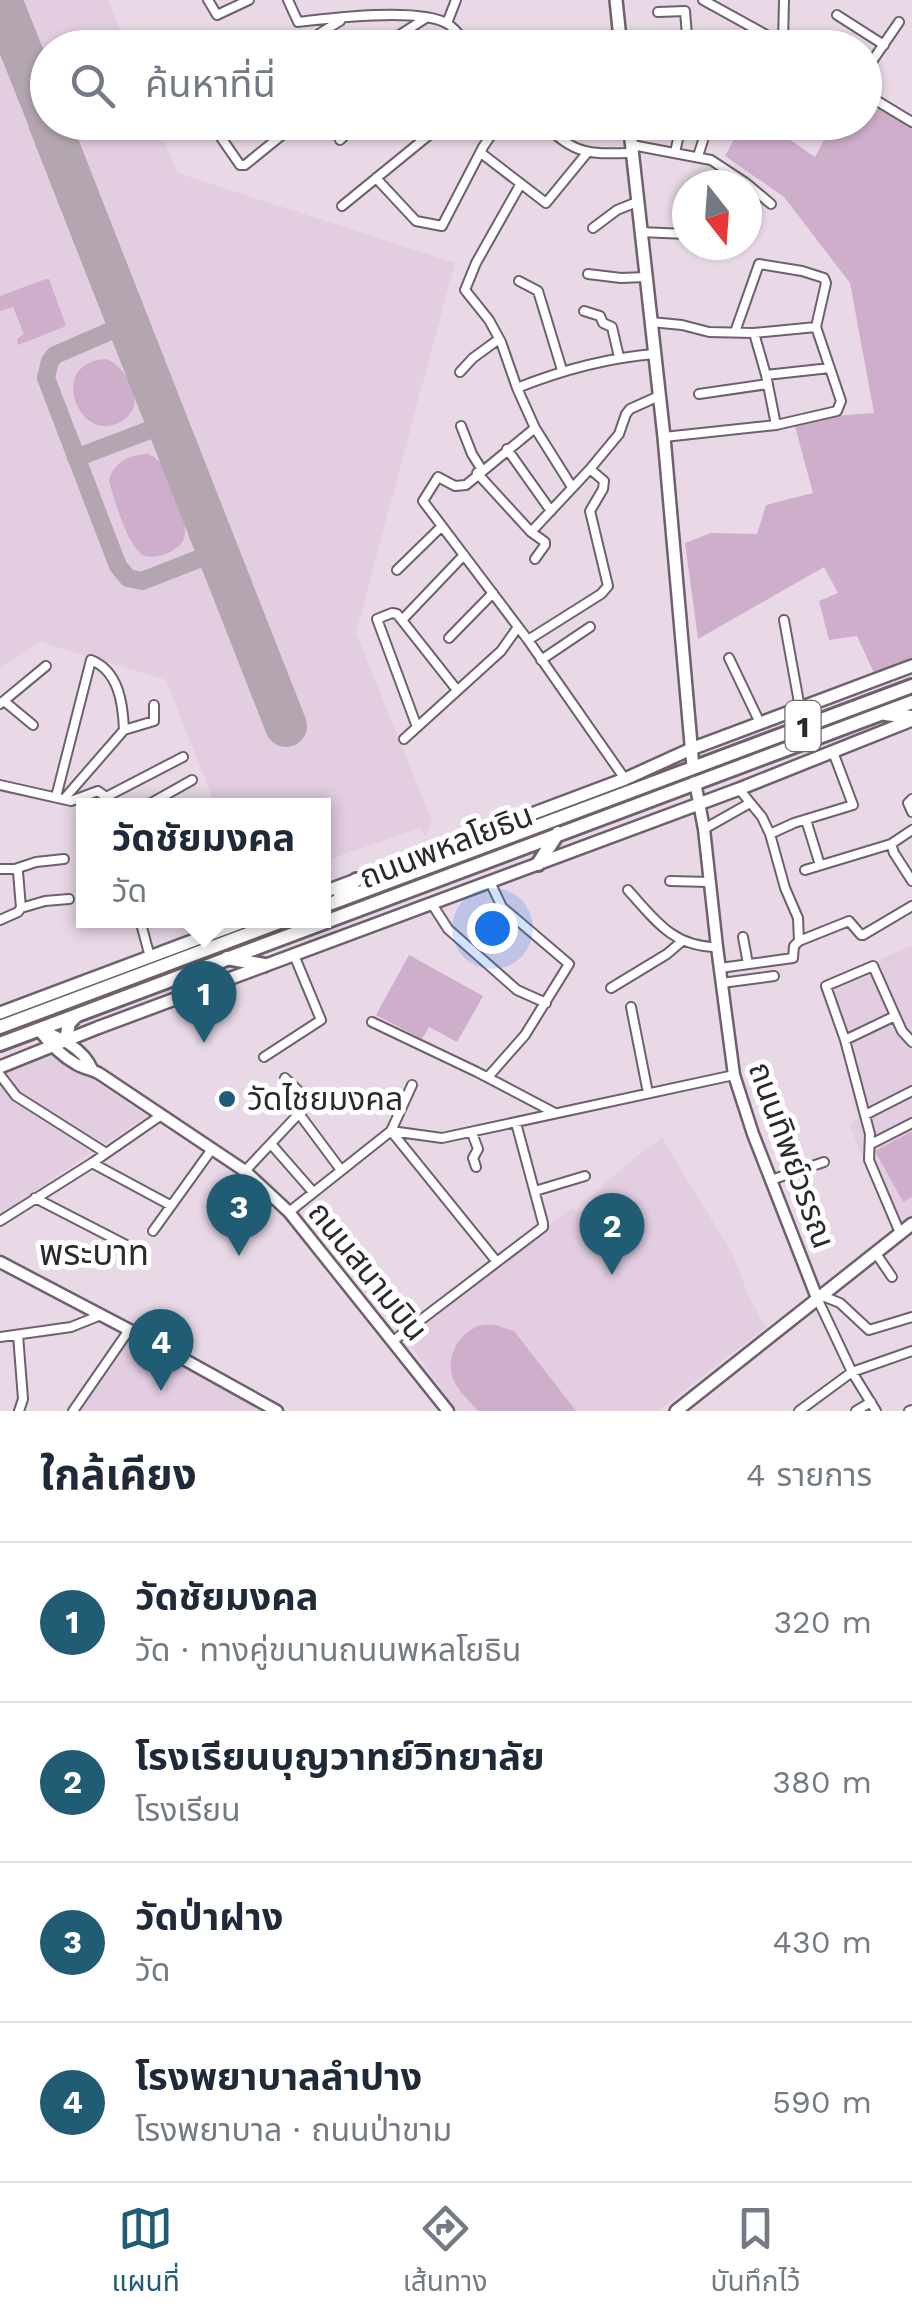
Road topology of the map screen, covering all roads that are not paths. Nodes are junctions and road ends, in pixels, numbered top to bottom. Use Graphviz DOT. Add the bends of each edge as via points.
graph roads {
  1 [pos="208,0"];
  2 [pos="250,0"];
  3 [pos="288,0"];
  4 [pos="456,0"];
  5 [pos="616,0"];
  6 [pos="702,0"];
  7 [pos="784,0"];
  8 [pos="658,12"];
  9 [pos="836,15"];
  10 [pos="344,18"];
  11 [pos="426,18"];
  12 [pos="899,22"];
  13 [pos="448,23"];
  14 [pos="325,30"];
  15 [pos="407,30"];
  16 [pos="454,30"];
  17 [pos="618,30"];
  18 [pos="687,30"];
  19 [pos="757,30"];
  20 [pos="786,30"];
  21 [pos="860,30"];
  22 [pos="884,45"];
  23 [pos="882,48"];
  24 [pos="882,104"];
  25 [pos="912,122"];
  26 [pos="223,140"];
  27 [pos="275,140"];
  28 [pos="423,140"];
  29 [pos="489,140"];
  30 [pos="561,140"];
  31 [pos="630,140"];
  32 [pos="677,140"];
  33 [pos="704,140"];
  34 [pos="631,149"];
  35 [pos="674,152"];
  36 [pos="481,153"];
  37 [pos="587,153"];
  38 [pos="698,156"];
  39 [pos="376,178"];
  40 [pos="520,184"];
  41 [pos="637,202"];
  42 [pos="771,204"];
  43 [pos="342,206"];
  44 [pos="593,228"];
  45 [pos="640,232"];
  46 [pos="672,233"];
  47 [pos="588,274"];
  48 [pos="646,278"];
  49 [pos="520,281"];
  50 [pos="584,311"];
  51 [pos="651,322"];
  52 [pos="816,327"];
  53 [pos="735,332"];
  54 [pos="754,333"];
  55 [pos="499,339"];
  56 [pos="654,354"];
  57 [pos="619,357"];
  58 [pos="830,368"];
  59 [pos="562,370"];
  60 [pos="460,372"];
  61 [pos="767,379"];
  62 [pos="517,388"];
  63 [pos="699,394"];
  64 [pos="660,396"];
  65 [pos="776,425"];
  66 [pos="460,426"];
  67 [pos="535,428"];
  68 [pos="664,437"];
  69 [pos="507,449"];
  70 [pos="590,468"];
  71 [pos="480,472"];
  72 [pos="572,487"];
  73 [pos="551,511"];
  74 [pos="442,526"];
  75 [pos="530,532"];
  76 [pos="464,555"];
  77 [pos="535,559"];
  78 [pos="397,570"];
  79 [pos="493,593"];
  80 [pos="402,620"];
  81 [pos="784,620"];
  82 [pos="518,626"];
  83 [pos="590,627"];
  84 [pos="449,638"];
  85 [pos="528,640"];
  86 [pos="729,658"];
  87 [pos="541,660"];
  88 [pos="46,666"];
  89 [pos="912,666"];
  90 [pos="912,686"];
  91 [pos="458,690"];
  92 [pos="2,702"];
  93 [pos="912,702"];
  94 [pos="154,705"];
  95 [pos="800,708"];
  96 [pos="881,714"];
  97 [pos="912,719"];
  98 [pos="760,723"];
  99 [pos="34,725"];
  100 [pos="416,727"];
  101 [pos="124,730"];
  102 [pos="404,739"];
  103 [pos="691,749"];
  104 [pos="833,752"];
  105 [pos="183,756"];
  106 [pos="693,767"];
  107 [pos="625,779"];
  108 [pos="192,780"];
  109 [pos="695,782"];
  110 [pos="0,785"];
  111 [pos="740,788"];
  112 [pos="60,798"];
  113 [pos="80,798"];
  114 [pos="104,798"];
  115 [pos="112,798"];
  116 [pos="160,798"];
  117 [pos="76,799"];
  118 [pos="912,799"];
  119 [pos="700,803"];
  120 [pos="750,804"];
  121 [pos="912,812"];
  122 [pos="806,820"];
  123 [pos="704,829"];
  124 [pos="912,830"];
  125 [pos="483,832"];
  126 [pos="520,832"];
  127 [pos="558,834"];
  128 [pos="770,834"];
  129 [pos="892,844"];
  130 [pos="64,859"];
  131 [pos="538,864"];
  132 [pos="820,865"];
  133 [pos="0,869"];
  134 [pos="15,869"];
  135 [pos="805,870"];
  136 [pos="356,880"];
  137 [pos="912,880"];
  138 [pos="670,881"];
  139 [pos="490,882"];
  140 [pos="709,882"];
  141 [pos="628,890"];
  142 [pos="331,898"];
  143 [pos="68,899"];
  144 [pos="331,899"];
  145 [pos="432,904"];
  146 [pos="912,906"];
  147 [pos="21,908"];
  148 [pos="331,919"];
  149 [pos="0,920"];
  150 [pos="142,928"];
  151 [pos="227,928"];
  152 [pos="264,928"];
  153 [pos="306,928"];
  154 [pos="744,937"];
  155 [pos="798,941"];
  156 [pos="681,942"];
  157 [pos="716,947"];
  158 [pos="294,955"];
  159 [pos="150,957"];
  160 [pos="225,958"];
  161 [pos="748,964"];
  162 [pos="264,965"];
  163 [pos="720,968"];
  164 [pos="774,976"];
  165 [pos="722,983"];
  166 [pos="611,988"];
  167 [pos="546,1003"];
  168 [pos="631,1006"];
  169 [pos="3,1009"];
  170 [pos="77,1014"];
  171 [pos="895,1016"];
  172 [pos="22,1019"];
  173 [pos="372,1022"];
  174 [pos="0,1026"];
  175 [pos="38,1029"];
  176 [pos="845,1040"];
  177 [pos="912,1042"];
  178 [pos="0,1044"];
  179 [pos="59,1044"];
  180 [pos="264,1057"];
  181 [pos="0,1067"];
  182 [pos="0,1075"];
  183 [pos="734,1075"];
  184 [pos="285,1078"];
  185 [pos="488,1078"];
  186 [pos="412,1085"];
  187 [pos="912,1091"];
  188 [pos="648,1094"];
  189 [pos="556,1113"];
  190 [pos="300,1114"];
  191 [pos="865,1115"];
  192 [pos="160,1116"];
  193 [pos="516,1123"];
  194 [pos="912,1123"];
  195 [pos="392,1131"];
  196 [pos="472,1133"];
  197 [pos="271,1144"];
  198 [pos="871,1144"];
  199 [pos="212,1149"];
  200 [pos="106,1153"];
  201 [pos="824,1162"];
  202 [pos="92,1163"];
  203 [pos="476,1166"];
  204 [pos="341,1170"];
  205 [pos="246,1171"];
  206 [pos="585,1176"];
  207 [pos="772,1180"];
  208 [pos="314,1192"];
  209 [pos="535,1192"];
  210 [pos="35,1198"];
  211 [pos="170,1205"];
  212 [pos="289,1212"];
  213 [pos="0,1221"];
  214 [pos="912,1224"];
  215 [pos="153,1231"];
  216 [pos="900,1233"];
  217 [pos="138,1252"];
  218 [pos="876,1252"];
  219 [pos="0,1262"];
  220 [pos="497,1262"];
  221 [pos="892,1277"];
  222 [pos="818,1296"];
  223 [pos="102,1316"];
  224 [pos="912,1317"];
  225 [pos="128,1330"];
  226 [pos="18,1335"];
  227 [pos="0,1337"];
  228 [pos="393,1341"];
  229 [pos="912,1351"];
  230 [pos="852,1372"];
  231 [pos="871,1402"];
  232 [pos="693,1406"];
  233 [pos="19,1411"];
  234 [pos="74,1411"];
  235 [pos="277,1411"];
  236 [pos="448,1411"];
  237 [pos="676,1411"];
  238 [pos="799,1411"];
  239 [pos="856,1411"];
  240 [pos="876,1411"];
  1 -- 2 [label="street" via="217,15"];
  3 -- 10 [label="street" via="298,22"];
  4 -- 13 [label="street"];
  5 -- 17 [label="main road"];
  6 -- 19 [label="street"];
  7 -- 20 [label="street"];
  8 -- 18 [label="street" via="685,11"];
  9 -- 21 [label="street"];
  10 -- 11 [label="street"];
  10 -- 14 [label="street"];
  11 -- 13 [label="street"];
  11 -- 15 [label="street"];
  12 -- 22 [label="street"];
  13 -- 16 [label="street"];
  22 -- 23 [label="street"];
  24 -- 25 [label="street"];
  26 -- 27 [label="street" via="245,164"];
  28 -- 39 [label="street"];
  29 -- 36 [label="street"];
  30 -- 37 [label="street"];
  31 -- 34 [label="main road"];
  32 -- 35 [label="street"];
  33 -- 38 [label="street"];
  34 -- 35 [label="street"];
  34 -- 37 [label="street"];
  34 -- 41 [label="main road"];
  35 -- 38 [label="street"];
  36 -- 39 [label="street" via="442,226 416,221"];
  36 -- 40 [label="street"];
  37 -- 40 [label="street" via="546,203"];
  38 -- 42 [label="street"];
  39 -- 43 [label="street"];
  40 -- 55 [label="street" via="465,290"];
  41 -- 44 [label="street"];
  41 -- 45 [label="main road"];
  45 -- 46 [label="street"];
  45 -- 48 [label="main road"];
  47 -- 48 [label="street"];
  48 -- 51 [label="main road"];
  49 -- 59 [label="street" via="538,291"];
  50 -- 57 [label="street" via="612,327"];
  51 -- 53 [label="street"];
  51 -- 56 [label="main road"];
  52 -- 53 [label="street" via="824,278 759,264"];
  52 -- 54 [label="street"];
  52 -- 58 [label="street"];
  53 -- 54 [label="street"];
  54 -- 61 [label="street"];
  55 -- 60 [label="street"];
  55 -- 62 [label="street"];
  56 -- 57 [label="street"];
  56 -- 64 [label="main road"];
  57 -- 59 [label="street"];
  58 -- 61 [label="street"];
  58 -- 65 [label="street" via="841,402 837,411"];
  59 -- 62 [label="street"];
  61 -- 63 [label="street"];
  61 -- 65 [label="street"];
  62 -- 67 [label="street"];
  64 -- 68 [label="main road"];
  64 -- 70 [label="street" via="630,409"];
  65 -- 68 [label="street"];
  66 -- 71 [label="street"];
  67 -- 69 [label="street"];
  67 -- 72 [label="street"];
  68 -- 103 [label="main road"];
  69 -- 71 [label="street"];
  69 -- 73 [label="street"];
  70 -- 72 [label="street"];
  70 -- 85 [label="street" via="604,482 590,512 608,586"];
  71 -- 74 [label="street" via="461,486 440,476 435,480 423,502"];
  71 -- 75 [label="street"];
  72 -- 73 [label="street"];
  73 -- 75 [label="street"];
  74 -- 76 [label="street"];
  74 -- 78 [label="street"];
  75 -- 77 [label="street" via="546,544"];
  76 -- 79 [label="street"];
  76 -- 80 [label="street"];
  79 -- 82 [label="street"];
  79 -- 84 [label="street"];
  80 -- 91 [label="street"];
  80 -- 100 [label="street" via="394,612 376,622"];
  81 -- 95 [label="street"];
  82 -- 85 [label="street"];
  82 -- 91 [label="street"];
  83 -- 87 [label="street"];
  85 -- 87 [label="street"];
  86 -- 98 [label="street"];
  87 -- 107 [label="street"];
  88 -- 92 [label="street"];
  89 -- 95 [label="main road, 1"];
  90 -- 106 [label="highway, ถนนพหลโยธิน / 1"];
  91 -- 100 [label="street"];
  92 -- 99 [label="street"];
  93 -- 96 [label="highway, ถนนพหลโยธิน / 1"];
  94 -- 101 [label="street" via="154,721"];
  95 -- 98 [label="main road, 1"];
  96 -- 97 [label="highway"];
  96 -- 109 [label="highway, ถนนพหลโยธิน / 1"];
  97 -- 104 [label="main road, 1"];
  98 -- 103 [label="main road, 1"];
  100 -- 102 [label="street"];
  101 -- 112 [label="street"];
  101 -- 112 [label="street" via="114,680 92,660"];
  103 -- 106 [label="main road"];
  103 -- 107 [label="main road, 1"];
  104 -- 111 [label="main road, 1"];
  104 -- 122 [label="street" via="853,805"];
  105 -- 115 [label="street"];
  106 -- 109 [label="highway"];
  106 -- 126 [label="highway, ถนนพหลโยธิน / 1"];
  107 -- 125 [label="main road, 1"];
  108 -- 116 [label="street"];
  109 -- 119 [label="street, ถนนทิพย์วรรณ"];
  109 -- 127 [label="highway, ถนนพหลโยธิน / 1"];
  110 -- 112 [label="street"];
  111 -- 119 [label="main road, 1"];
  111 -- 120 [label="street"];
  112 -- 117 [label="street"];
  113 -- 114 [label="street" via="98,792"];
  118 -- 121 [label="street"];
  119 -- 123 [label="street, ถนนทิพย์วรรณ"];
  119 -- 131 [label="main road, 1"];
  120 -- 123 [label="street"];
  120 -- 128 [label="street"];
  122 -- 128 [label="street"];
  122 -- 132 [label="street"];
  123 -- 140 [label="street, ถนนทิพย์วรรณ"];
  124 -- 129 [label="street"];
  125 -- 126 [label="highway"];
  125 -- 136 [label="main road, 1"];
  126 -- 144 [label="highway, ถนนพหลโยธิน / 1"];
  127 -- 131 [label="highway"];
  127 -- 148 [label="highway, ถนนพหลโยธิน / 1"];
  128 -- 155 [label="street" via="798,918"];
  129 -- 132 [label="street"];
  129 -- 137 [label="street"];
  130 -- 134 [label="street"];
  131 -- 139 [label="main road, 1"];
  132 -- 135 [label="street"];
  133 -- 134 [label="street"];
  134 -- 147 [label="street"];
  136 -- 142 [label="highway"];
  138 -- 140 [label="street"];
  139 -- 145 [label="main road, 1"];
  139 -- 167 [label="street" via="502,907 570,964"];
  140 -- 157 [label="street, ถนนทิพย์วรรณ"];
  141 -- 156 [label="street"];
  143 -- 147 [label="street"];
  145 -- 158 [label="main road, 1"];
  145 -- 167 [label="street" via="448,929 517,990"];
  146 -- 155 [label="street" via="863,935 849,922"];
  147 -- 149 [label="street"];
  150 -- 159 [label="street"];
  151 -- 159 [label="main road"];
  152 -- 172 [label="highway"];
  153 -- 160 [label="highway, ถนนพหลโยธิน / 1"];
  154 -- 161 [label="street"];
  155 -- 161 [label="street" via="792,958"];
  156 -- 157 [label="street"];
  156 -- 166 [label="street"];
  157 -- 163 [label="street, ถนนทิพย์วรรณ"];
  158 -- 162 [label="main road, 1"];
  158 -- 180 [label="street" via="321,1020"];
  159 -- 169 [label="main road"];
  160 -- 162 [label="highway"];
  160 -- 170 [label="highway, ถนนพหลโยธิน / 1"];
  161 -- 163 [label="street"];
  162 -- 179 [label="main road, 1"];
  163 -- 165 [label="street, ถนนทิพย์วรรณ"];
  164 -- 165 [label="street"];
  165 -- 183 [label="street, ถนนทิพย์วรรณ"];
  167 -- 185 [label="street"];
  168 -- 188 [label="street"];
  169 -- 172 [label="street"];
  170 -- 175 [label="highway, ถนนพหลโยธิน / 1"];
  170 -- 179 [label="highway"];
  171 -- 176 [label="street"];
  171 -- 176 [label="street" via="873,966 826,986"];
  171 -- 177 [label="street"];
  172 -- 174 [label="highway"];
  172 -- 175 [label="highway"];
  173 -- 185 [label="street"];
  175 -- 178 [label="highway, ถนนพหลโยธิน / 1"];
  175 -- 179 [label="street, ถนนสนามบิน"];
  176 -- 191 [label="street"];
  179 -- 181 [label="main road, 1"];
  179 -- 192 [label="street, ถนนสนามบิน"];
  182 -- 200 [label="street" via="16,1096"];
  183 -- 188 [label="street"];
  183 -- 207 [label="street, ถนนทิพย์วรรณ"];
  184 -- 190 [label="street" via="308,1100"];
  185 -- 189 [label="street"];
  186 -- 195 [label="street"];
  187 -- 191 [label="street"];
  188 -- 189 [label="street"];
  189 -- 193 [label="street"];
  190 -- 197 [label="street"];
  190 -- 204 [label="street"];
  191 -- 198 [label="street"];
  192 -- 199 [label="street, ถนนสนามบิน"];
  192 -- 200 [label="street"];
  193 -- 196 [label="street"];
  193 -- 209 [label="street"];
  194 -- 198 [label="street"];
  195 -- 196 [label="street" via="442,1138"];
  195 -- 204 [label="street"];
  195 -- 220 [label="street"];
  196 -- 203 [label="street"];
  197 -- 205 [label="street"];
  197 -- 208 [label="street"];
  198 -- 216 [label="street" via="869,1160"];
  199 -- 205 [label="street, ถนนสนามบิน"];
  199 -- 211 [label="street"];
  200 -- 202 [label="street"];
  201 -- 207 [label="street"];
  202 -- 210 [label="street"];
  202 -- 211 [label="street"];
  204 -- 208 [label="street"];
  205 -- 212 [label="street, ถนนสนามบิน"];
  206 -- 209 [label="street"];
  207 -- 222 [label="street, ถนนทิพย์วรรณ"];
  208 -- 212 [label="street"];
  209 -- 220 [label="street" via="544,1226"];
  210 -- 213 [label="street"];
  210 -- 217 [label="street"];
  211 -- 215 [label="street"];
  212 -- 228 [label="street, ถนนสนามบิน"];
  214 -- 216 [label="main road"];
  216 -- 218 [label="main road"];
  218 -- 221 [label="street"];
  218 -- 222 [label="main road"];
  219 -- 223 [label="street"];
  220 -- 228 [label="street"];
  222 -- 224 [label="street" via="840,1303 869,1330"];
  222 -- 230 [label="street, ถนนทิพย์วรรณ"];
  222 -- 232 [label="main road"];
  223 -- 225 [label="street"];
  223 -- 226 [label="street"];
  225 -- 234 [label="street"];
  225 -- 235 [label="street"];
  226 -- 227 [label="street"];
  226 -- 233 [label="street"];
  228 -- 236 [label="street, ถนนสนามบิน"];
  229 -- 230 [label="street"];
  230 -- 231 [label="street, ถนนทิพย์วรรณ"];
  230 -- 238 [label="street"];
  231 -- 239 [label="street"];
  231 -- 240 [label="street, ถนนทิพย์วรรณ"];
  232 -- 237 [label="main road"];
}
